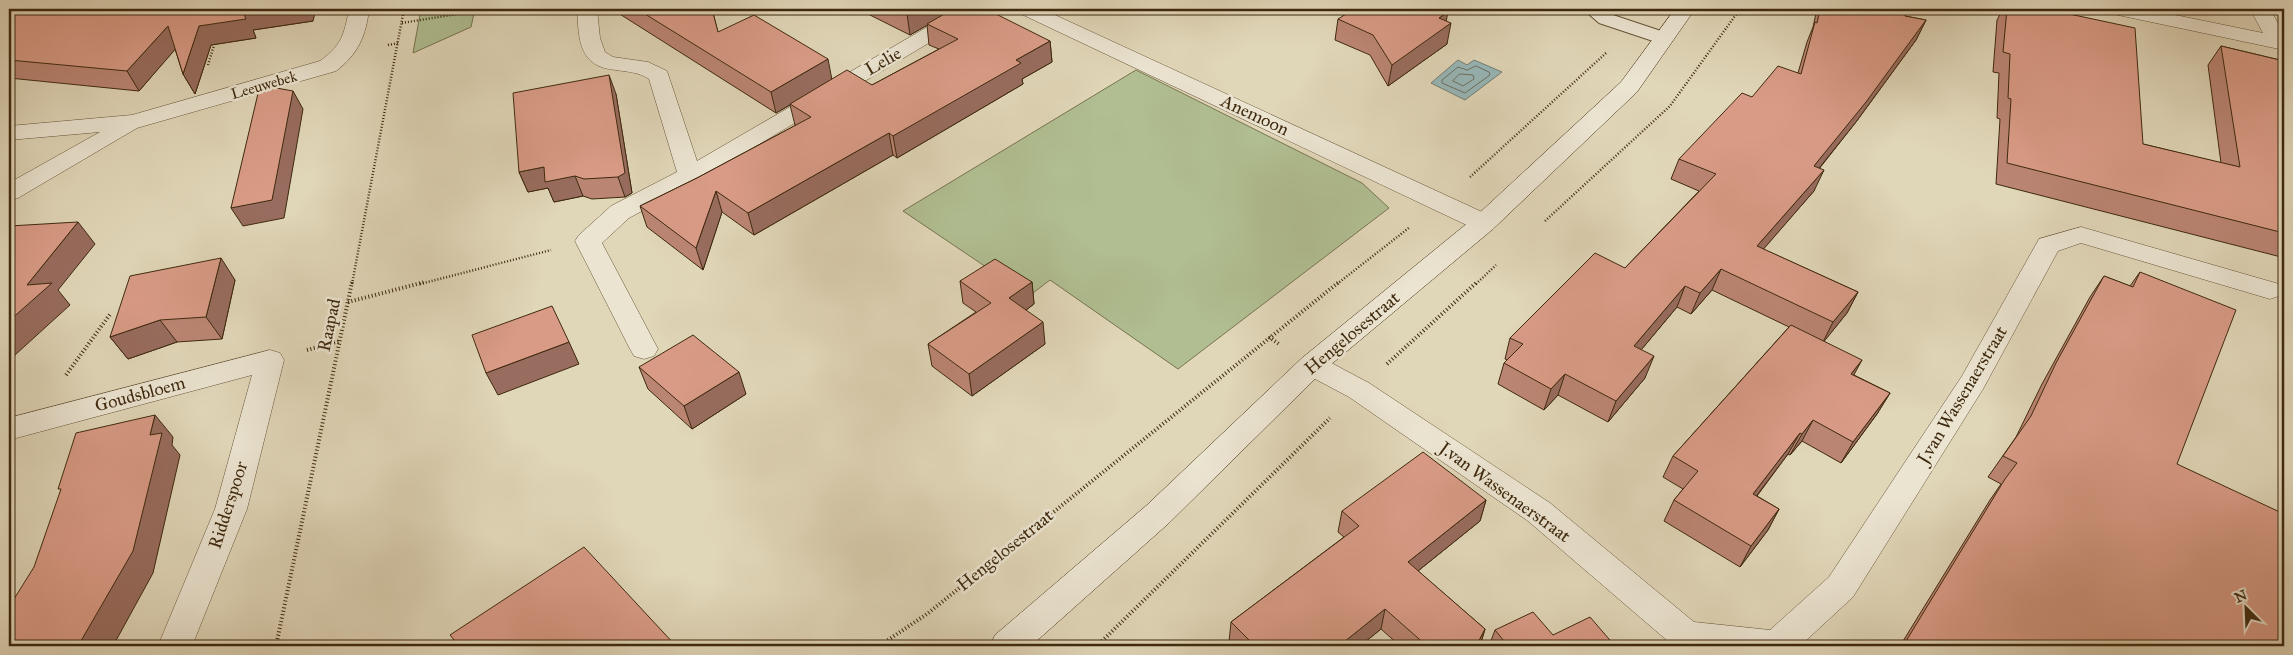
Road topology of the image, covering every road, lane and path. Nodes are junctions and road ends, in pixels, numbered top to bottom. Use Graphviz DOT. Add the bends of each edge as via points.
graph roads {
  1 [pos="359,9"];
  2 [pos="404,9"];
  3 [pos="487,9"];
  4 [pos="587,9"];
  5 [pos="972,9"];
  6 [pos="1026,9"];
  7 [pos="1593,9"];
  8 [pos="1685,9"];
  9 [pos="1740,9"];
  10 [pos="2118,9"];
  11 [pos="2260,9"];
  12 [pos="402,24"];
  13 [pos="1629,28"];
  14 [pos="1664,38"];
  15 [pos="2281,43"];
  16 [pos="206,44"];
  17 [pos="197,104"];
  18 [pos="134,122"];
  19 [pos="9,133"];
  20 [pos="690,175"];
  21 [pos="9,193"];
  22 [pos="1442,202"];
  23 [pos="1484,223"];
  24 [pos="1540,225"];
  25 [pos="588,241"];
  26 [pos="1496,264"];
  27 [pos="2270,290"];
  28 [pos="348,302"];
  29 [pos="111,313"];
  30 [pos="644,349"];
  31 [pos="270,360"];
  32 [pos="1312,366"];
  33 [pos="1359,390"];
  34 [pos="40,421"];
  35 [pos="9,429"];
  36 [pos="1687,641"];
  37 [pos="175,646"];
  38 [pos="276,646"];
  39 [pos="879,646"];
  40 [pos="1007,646"];
  41 [pos="1096,646"];
  1 -- 17 [label="street, Leeuwebek" via="352,43 344,55 328,66"];
  2 -- 12 [label="path, Raapad"];
  3 -- 12 [label="path"];
  4 -- 20 [label="street" via="593,51 602,61 635,65 658,76"];
  5 -- 20 [label="street, Lelie"];
  6 -- 22 [label="street, Anemoon"];
  7 -- 13 [label="lane" via="1606,19"];
  8 -- 14 [label="street, Hengelosestraat"];
  9 -- 24 [label="path" via="1670,106"];
  10 -- 15 [label="street"];
  11 -- 15 [label="street"];
  12 -- 28 [label="path, Raapad"];
  13 -- 14 [label="lane"];
  13 -- 22 [label="path, Hengelosestraat" via="1600,59"];
  14 -- 23 [label="street, Hengelosestraat" via="1629,86"];
  16 -- 17 [label="path" via="215,42"];
  17 -- 18 [label="street, Leeuwebek"];
  18 -- 19 [label="street, Leeuwebek"];
  18 -- 21 [label="street, Leeuwebek"];
  20 -- 25 [label="street, Lelie" via="620,212"];
  22 -- 23 [label="street, Anemoon"];
  22 -- 39 [label="path, Hengelosestraat" via="1269,337 927,614"];
  23 -- 32 [label="street, Hengelosestraat"];
  25 -- 28 [label="path"];
  25 -- 30 [label="street"];
  26 -- 33 [label="path"];
  27 -- 36 [label="street, J.van Wassenaerstraat" via="2081,235 2048,245 1973,382 1841,587 1777,646"];
  28 -- 38 [label="path, Raapad"];
  29 -- 34 [label="path" via="67,374"];
  31 -- 34 [label="street, Goudsbloem"];
  31 -- 37 [label="street, Ridderspoor" via="231,509"];
  32 -- 33 [label="street, J.van Wassenaerstraat"];
  32 -- 40 [label="street, Hengelosestraat" via="1158,514"];
  33 -- 36 [label="street, J.van Wassenaerstraat" via="1538,512"];
  33 -- 41 [label="path"];
  34 -- 35 [label="street, Goudsbloem"];
}
